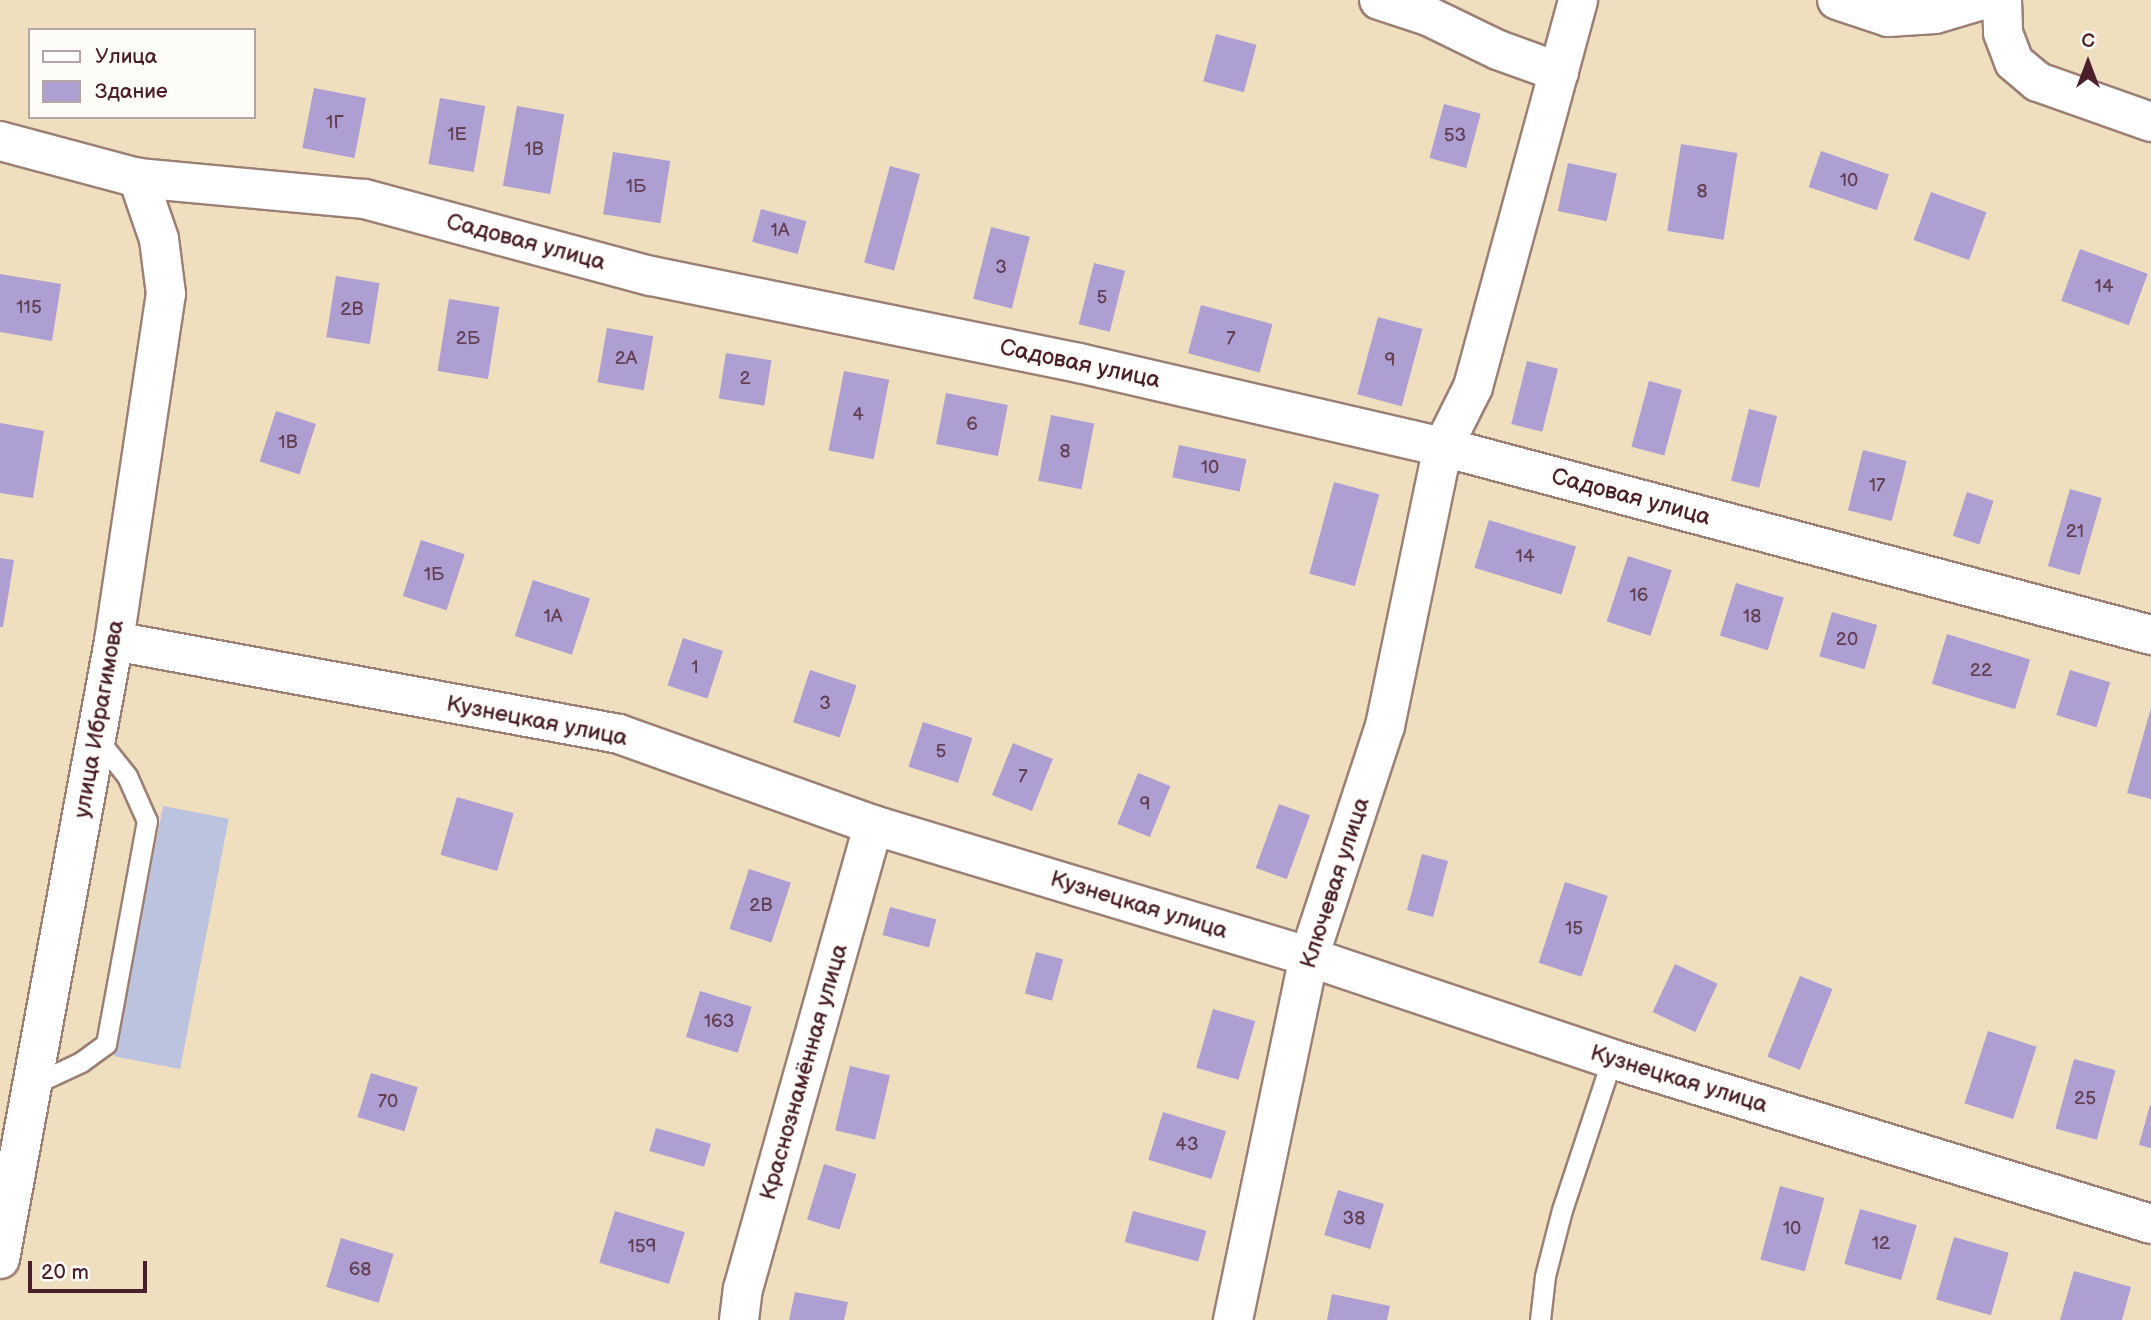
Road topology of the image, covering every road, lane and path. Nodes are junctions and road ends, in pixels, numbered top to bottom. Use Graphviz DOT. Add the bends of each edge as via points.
graph roads {
  1 [pos="1379,0"];
  2 [pos="1578,0"];
  3 [pos="1836,0"];
  4 [pos="1982,0"];
  5 [pos="2002,0"];
  6 [pos="1559,72"];
  7 [pos="2151,122"];
  8 [pos="0,141"];
  9 [pos="138,178"];
  10 [pos="1443,447"];
  11 [pos="2151,635"];
  12 [pos="114,641"];
  13 [pos="96,737"];
  14 [pos="873,825"];
  15 [pos="1310,957"];
  16 [pos="1612,1059"];
  17 [pos="32,1084"];
  18 [pos="2151,1224"];
  19 [pos="0,1259"];
  20 [pos="739,1320"];
  21 [pos="1233,1320"];
  22 [pos="1540,1320"];
  1 -- 6 [label="street"];
  2 -- 6 [label="street, Ключевая улица"];
  3 -- 4 [label="street" via="1888,17 1935,14"];
  5 -- 7 [label="street" via="2003,33 2014,62 2038,82"];
  6 -- 10 [label="street, Ключевая улица" via="1473,387"];
  8 -- 9 [label="street, Садовая улица"];
  9 -- 10 [label="street, Садовая улица" via="365,199 650,276 1079,363"];
  9 -- 12 [label="street, улица Ибрагимова" via="159,239 166,294"];
  10 -- 11 [label="street, Садовая улица"];
  10 -- 15 [label="street, Ключевая улица" via="1385,726"];
  12 -- 13 [label="street, улица Ибрагимова"];
  12 -- 14 [label="street, Кузнецкая улица" via="618,734"];
  13 -- 17 [label="street, улица Ибрагимова"];
  13 -- 17 [label="lane" via="127,776 147,821 106,1044 81,1062"];
  14 -- 15 [label="street, Кузнецкая улица"];
  14 -- 20 [label="street, Краснознамённая улица" via="743,1289"];
  15 -- 16 [label="street, Кузнецкая улица"];
  15 -- 21 [label="street, Ключевая улица"];
  16 -- 18 [label="street, Кузнецкая улица"];
  16 -- 22 [label="lane" via="1562,1210 1545,1276"];
  17 -- 19 [label="street, улица Ибрагимова"];
}
